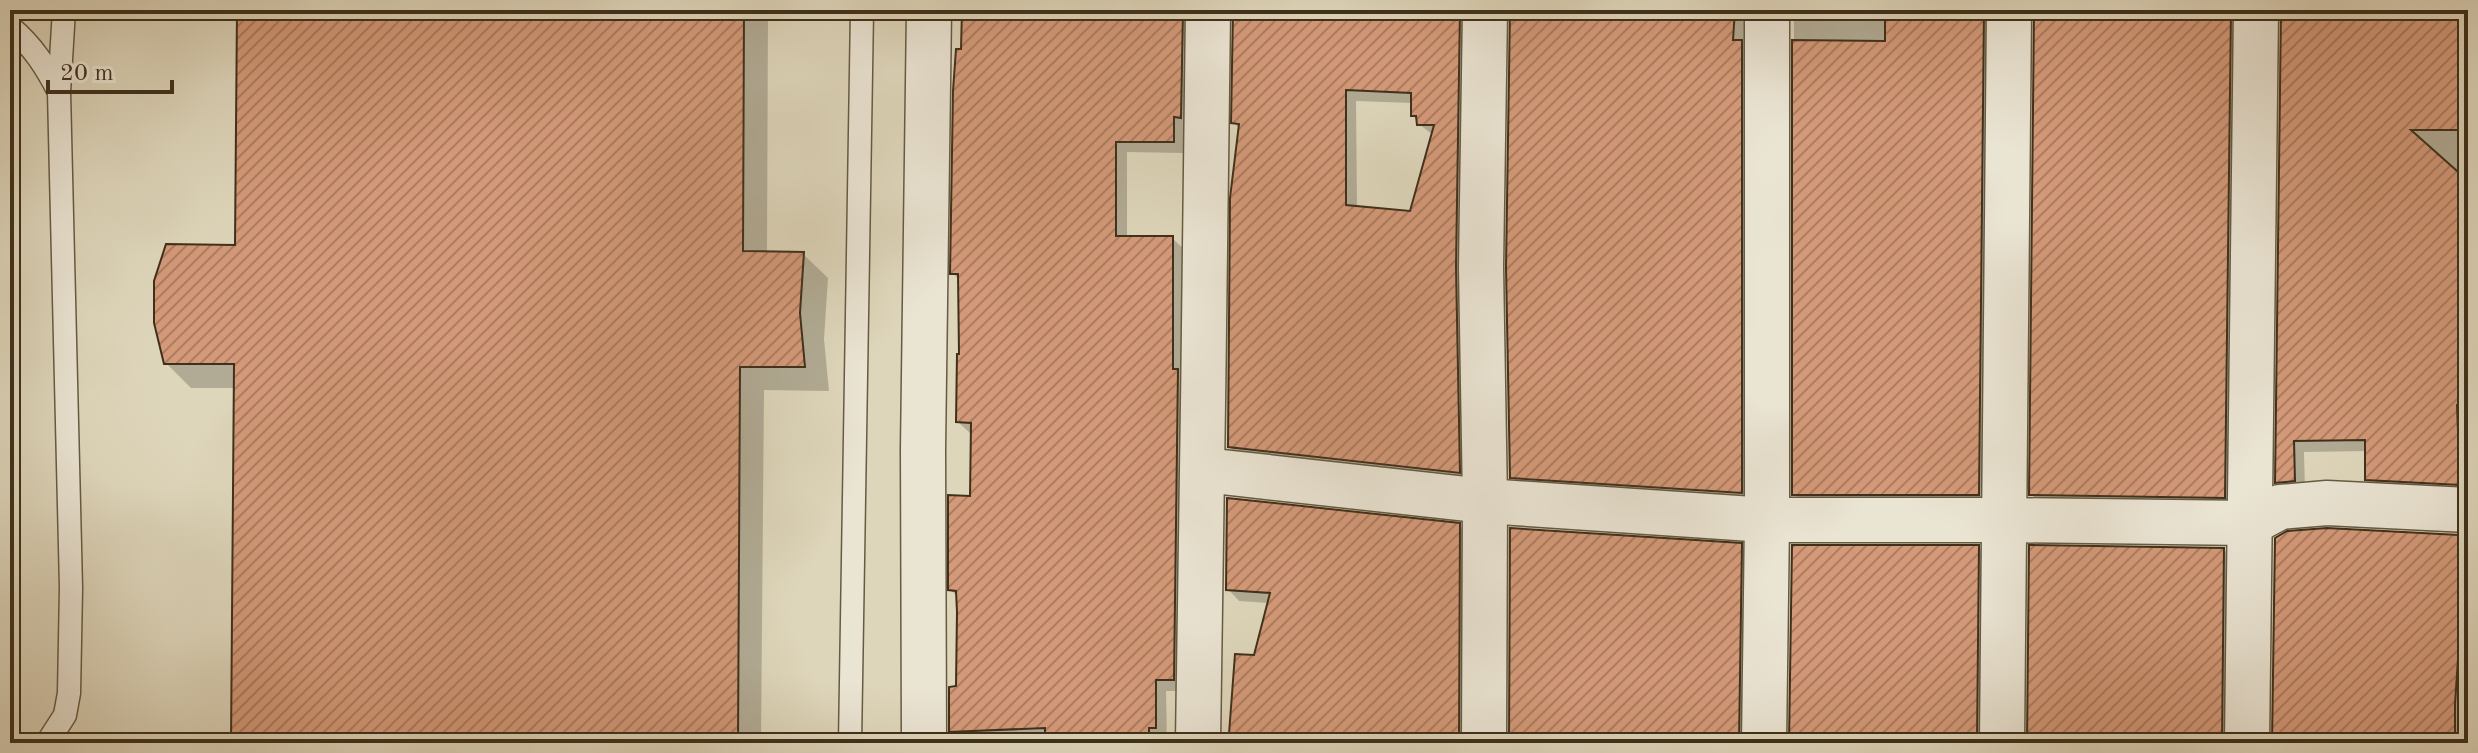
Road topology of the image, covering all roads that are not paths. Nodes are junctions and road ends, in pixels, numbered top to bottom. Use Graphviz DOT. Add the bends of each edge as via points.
graph roads {
  1 [pos="64,10"];
  2 [pos="862,10"];
  3 [pos="929,10"];
  4 [pos="1208,10"];
  5 [pos="1485,10"];
  6 [pos="1767,10"];
  7 [pos="2009,10"];
  8 [pos="2256,10"];
  9 [pos="10,27"];
  10 [pos="59,92"];
  11 [pos="1204,470"];
  12 [pos="1485,501"];
  13 [pos="2468,510"];
  14 [pos="1767,520"];
  15 [pos="2002,520"];
  16 [pos="2250,523"];
  17 [pos="47,743"];
  18 [pos="850,743"];
  19 [pos="924,743"];
  20 [pos="1198,743"];
  21 [pos="1484,743"];
  22 [pos="1764,743"];
  23 [pos="2002,743"];
  24 [pos="2247,743"];
  1 -- 10 [label="lane"];
  2 -- 18 [label="lane"];
  3 -- 19 [label="street"];
  4 -- 11 [label="street"];
  5 -- 12 [label="street"];
  6 -- 14 [label="street"];
  7 -- 15 [label="street"];
  8 -- 16 [label="street"];
  9 -- 10 [label="lane" via="44,63"];
  10 -- 17 [label="lane" via="71,588 69,693 65,715"];
  11 -- 12 [label="street"];
  11 -- 20 [label="street"];
  12 -- 14 [label="street"];
  12 -- 21 [label="street"];
  13 -- 16 [label="street" via="2327,503 2280,507"];
  14 -- 15 [label="street"];
  14 -- 22 [label="street"];
  15 -- 16 [label="street"];
  15 -- 23 [label="street"];
  16 -- 24 [label="street"];
}
